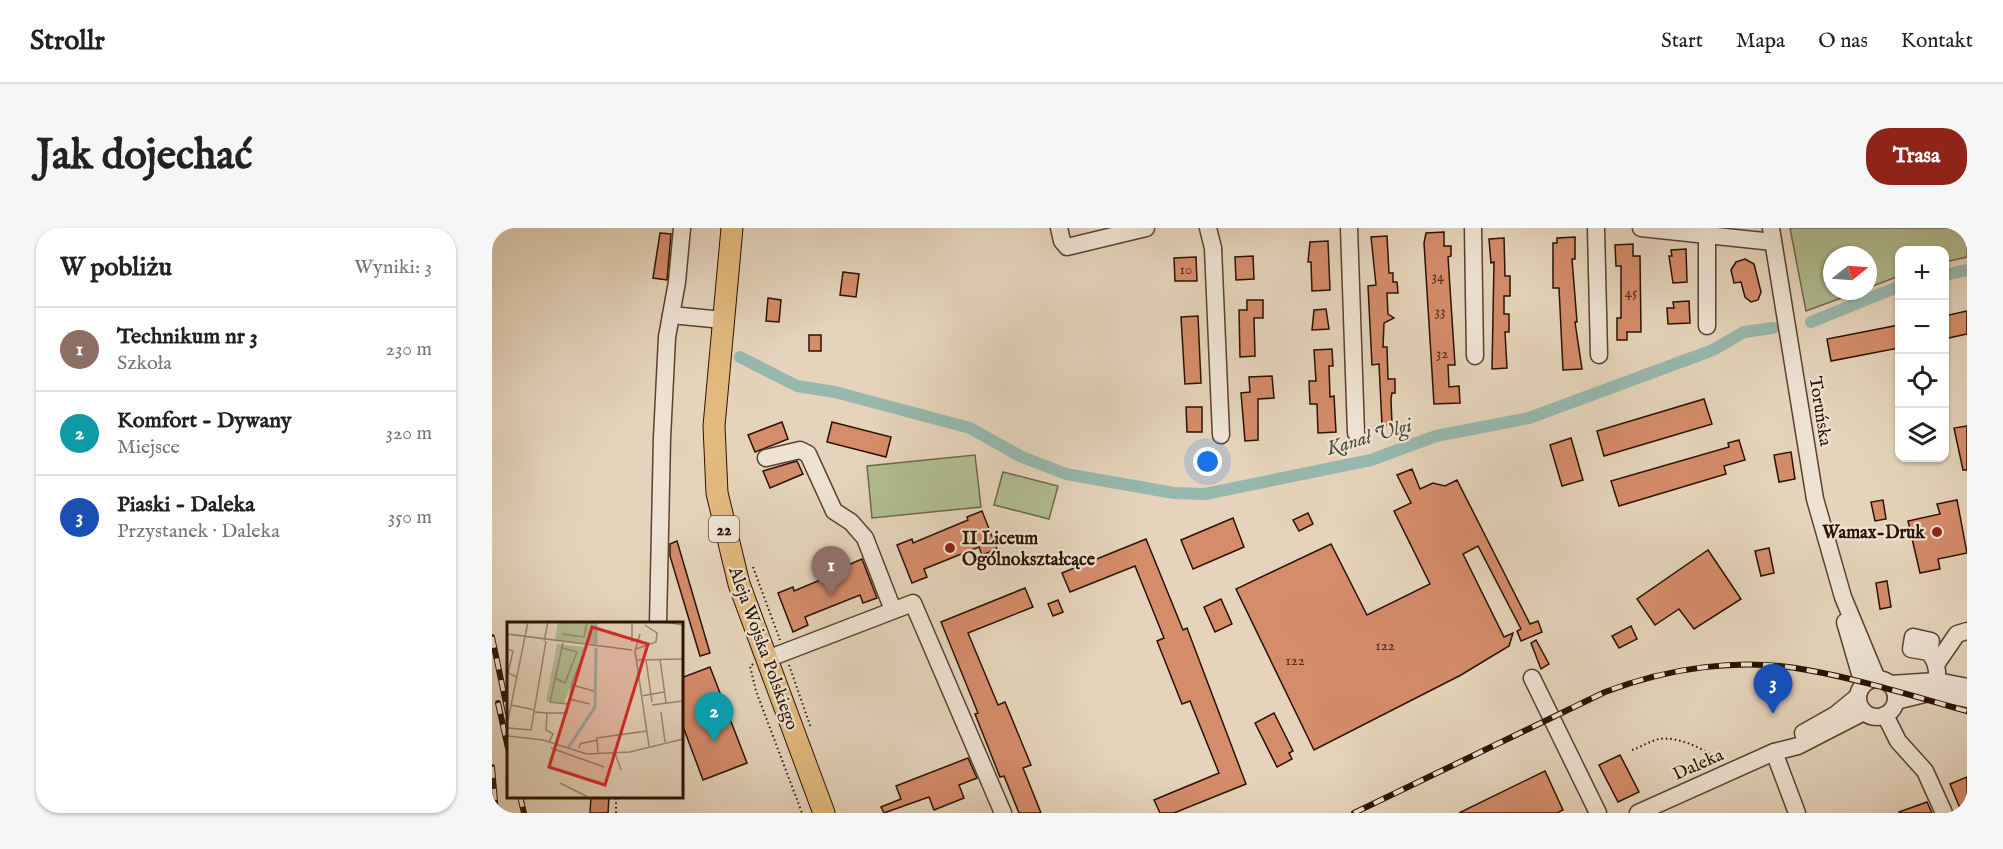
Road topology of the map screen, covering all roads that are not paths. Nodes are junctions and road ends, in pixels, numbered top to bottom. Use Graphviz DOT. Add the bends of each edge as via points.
graph roads {
  1 [pos="682,228"];
  2 [pos="732,228"];
  3 [pos="1059,228"];
  4 [pos="1146,228"];
  5 [pos="1208,228"];
  6 [pos="1349,228"];
  7 [pos="1473,228"];
  8 [pos="1596,228"];
  9 [pos="1641,228"];
  10 [pos="1707,235"];
  11 [pos="1772,235"];
  12 [pos="671,315"];
  13 [pos="723,320"];
  14 [pos="1707,326"];
  15 [pos="1599,355"];
  16 [pos="1475,356"];
  17 [pos="1356,433"];
  18 [pos="1221,435"];
  19 [pos="766,458"];
  20 [pos="893,610"];
  21 [pos="658,622"];
  22 [pos="1967,631"];
  23 [pos="778,655"];
  24 [pos="1532,678"];
  25 [pos="1935,687"];
  26 [pos="1967,687"];
  27 [pos="1870,691"];
  28 [pos="1967,699"];
  29 [pos="1896,701"];
  30 [pos="1885,715"];
  31 [pos="1774,752"];
  32 [pos="824,813"];
  33 [pos="1003,813"];
  34 [pos="1598,813"];
  35 [pos="1638,813"];
  36 [pos="1797,813"];
  37 [pos="1944,813"];
  1 -- 12 [label="street"];
  2 -- 13 [label="main road, Aleja Wojska Polskiego / 22"];
  3 -- 4 [label="street" via="1067,247"];
  5 -- 18 [label="street" via="1213,248"];
  6 -- 17 [label="street"];
  7 -- 16 [label="street"];
  8 -- 15 [label="street"];
  9 -- 10 [label="street"];
  10 -- 11 [label="street"];
  10 -- 14 [label="street"];
  11 -- 27 [label="street, Toruńska" via="1815,500 1843,597 1850,644"];
  12 -- 13 [label="street"];
  12 -- 21 [label="street" via="662,438"];
  13 -- 23 [label="main road, Aleja Wojska Polskiego / 22" via="714,426 717,493 730,556"];
  19 -- 20 [label="street" via="800,450 808,454 834,511 865,538"];
  20 -- 23 [label="street"];
  20 -- 33 [label="street" via="913,603"];
  22 -- 25 [label="street" via="1957,634 1933,657"];
  23 -- 32 [label="main road, Aleja Wojska Polskiego / 22"];
  24 -- 34 [label="street"];
  25 -- 26 [label="street, Daleka"];
  25 -- 27 [label="street, Daleka"];
  25 -- 28 [label="street, Daleka"];
  25 -- 29 [label="street, Daleka"];
  27 -- 29 [label="street, Toruńska"];
  27 -- 30 [label="street" via="1872,717"];
  27 -- 31 [label="street, Daleka" via="1798,746"];
  29 -- 30 [label="street"];
  30 -- 37 [label="street" via="1898,741 1925,771"];
  31 -- 35 [label="street, Daleka"];
  31 -- 36 [label="street"];
}
